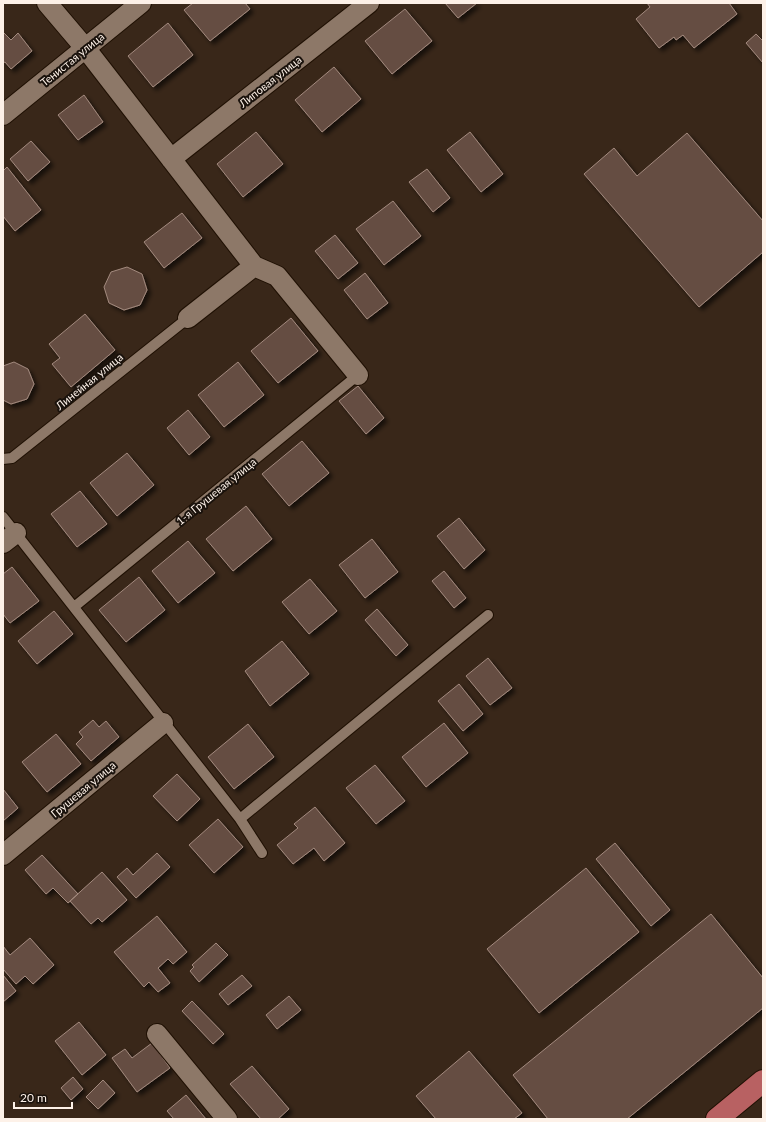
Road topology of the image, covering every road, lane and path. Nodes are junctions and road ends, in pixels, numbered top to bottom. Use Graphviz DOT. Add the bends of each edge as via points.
graph roads {
  1 [pos="47,3"];
  2 [pos="141,3"];
  3 [pos="369,3"];
  4 [pos="86,49"];
  5 [pos="3,115"];
  6 [pos="171,159"];
  7 [pos="254,266"];
  8 [pos="188,318"];
  9 [pos="358,375"];
  10 [pos="3,459"];
  11 [pos="3,517"];
  12 [pos="10,538"];
  13 [pos="74,607"];
  14 [pos="488,615"];
  15 [pos="164,722"];
  16 [pos="240,819"];
  17 [pos="262,853"];
  18 [pos="3,855"];
  19 [pos="157,1034"];
  20 [pos="763,1081"];
  21 [pos="227,1119"];
  22 [pos="717,1119"];
  1 -- 4 [label="street"];
  2 -- 4 [label="street, Тенистая улица"];
  3 -- 6 [label="street, Липовая улица"];
  4 -- 5 [label="street, Тенистая улица"];
  4 -- 6 [label="street"];
  6 -- 7 [label="street"];
  7 -- 8 [label="street"];
  7 -- 9 [label="street" via="277,276"];
  8 -- 10 [label="lane, Линейная улица" via="12,458"];
  9 -- 13 [label="lane, 1-я Грушевая улица"];
  11 -- 12 [label="lane"];
  12 -- 13 [label="lane"];
  13 -- 15 [label="lane"];
  14 -- 16 [label="lane"];
  15 -- 16 [label="lane"];
  15 -- 18 [label="street, Грушевая улица"];
  16 -- 17 [label="lane"];
  19 -- 21 [label="street"];
  20 -- 22 [label="main road"];
}
